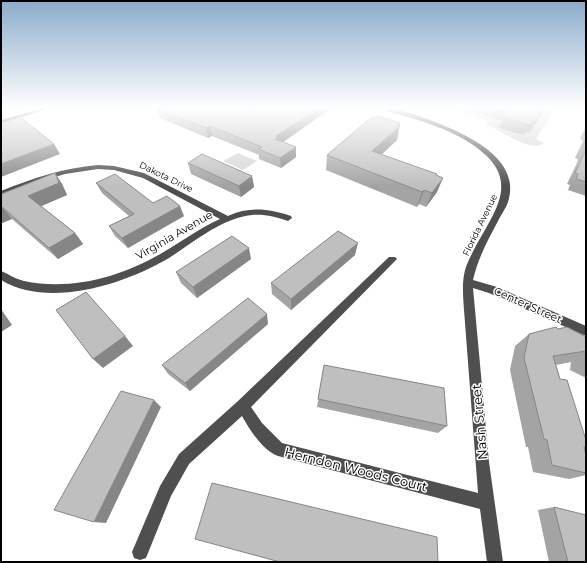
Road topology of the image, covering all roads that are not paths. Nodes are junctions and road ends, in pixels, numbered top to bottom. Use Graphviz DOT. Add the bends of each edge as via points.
graph roads {
  1 [pos="458,134"];
  2 [pos="1,194"];
  3 [pos="288,218"];
  4 [pos="227,219"];
  5 [pos="392,259"];
  6 [pos="1,275"];
  7 [pos="468,282"];
  8 [pos="586,331"];
  9 [pos="243,406"];
  10 [pos="488,503"];
  11 [pos="140,552"];
  12 [pos="496,562"];
  1 -- 7 [label="street, Florida Avenue" via="485,150 497,161 507,181 504,201 472,263"];
  2 -- 4 [label="street, Dakota Drive" via="34,180 68,171 115,168 143,175"];
  3 -- 4 [label="street, Virginia Avenue" via="258,211"];
  4 -- 6 [label="street, Virginia Avenue" via="151,264 108,281 85,286 40,288 20,284"];
  5 -- 9 [label="street"];
  7 -- 8 [label="street, Center Street" via="493,290"];
  7 -- 10 [label="street, Nash Street" via="468,310"];
  9 -- 10 [label="street, Herndon Woods Court" via="257,428 278,449"];
  9 -- 11 [label="street" via="184,459 163,496"];
  10 -- 12 [label="street, Nash Street"];
}
